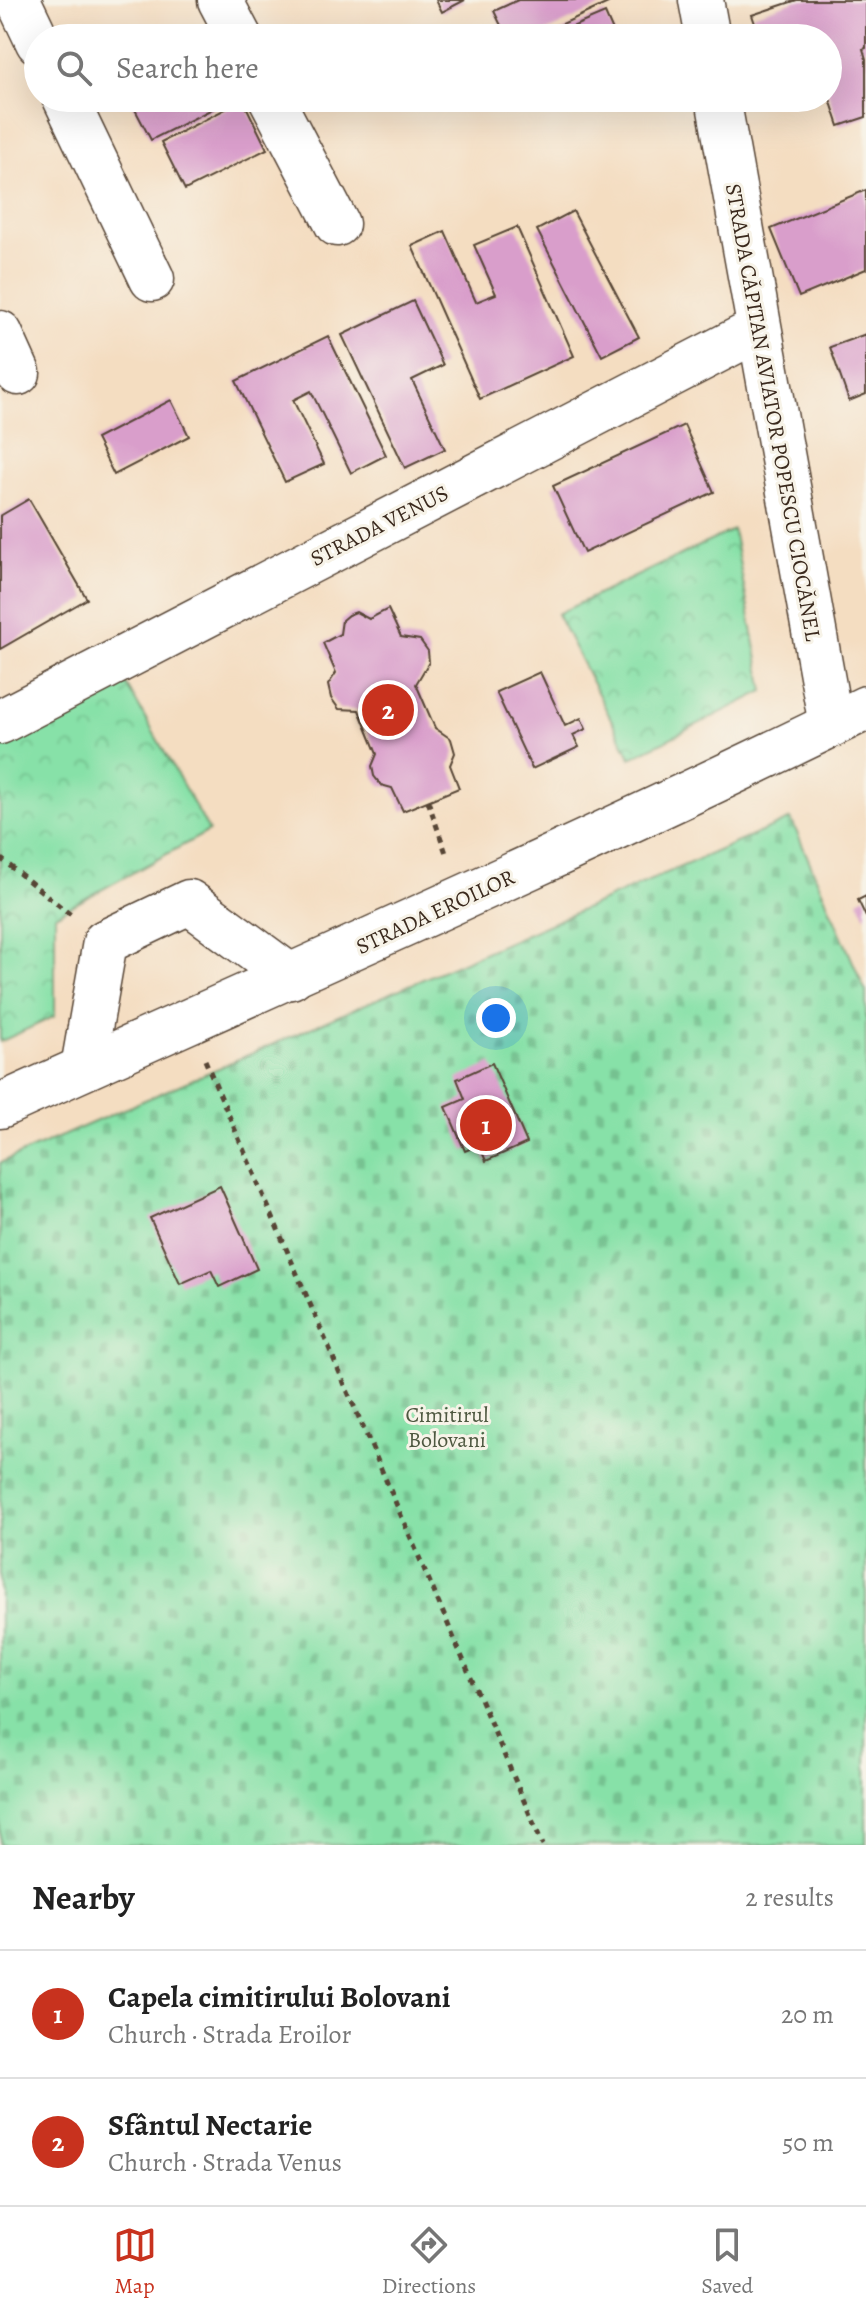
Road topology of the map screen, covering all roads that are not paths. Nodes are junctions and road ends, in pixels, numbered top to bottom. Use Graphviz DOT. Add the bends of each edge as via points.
graph roads {
  1 [pos="18,0"];
  2 [pos="220,0"];
  3 [pos="701,0"];
  4 [pos="29,24"];
  5 [pos="233,24"];
  6 [pos="705,24"];
  7 [pos="72,112"];
  8 [pos="278,112"];
  9 [pos="720,112"];
  10 [pos="337,224"];
  11 [pos="152,279"];
  12 [pos="759,329"];
  13 [pos="0,333"];
  14 [pos="18,373"];
  15 [pos="848,716"];
  16 [pos="0,722"];
  17 [pos="291,977"];
  18 [pos="83,1068"];
  19 [pos="0,1106"];
  1 -- 4 [label="street"];
  2 -- 5 [label="street"];
  3 -- 6 [label="street"];
  7 -- 11 [label="street"];
  8 -- 10 [label="street"];
  9 -- 12 [label="street, STRADA CĂPITAN AVIATOR POPESCU CIOCĂNEL"];
  12 -- 15 [label="street, STRADA CĂPITAN AVIATOR POPESCU CIOCĂNEL"];
  12 -- 16 [label="street, STRADA VENUS"];
  13 -- 14 [label="street"];
  15 -- 17 [label="street, STRADA EROILOR"];
  17 -- 18 [label="street, STRADA EROILOR"];
  17 -- 18 [label="street" via="189,902 105,942"];
  18 -- 19 [label="street, STRADA EROILOR"];
}
